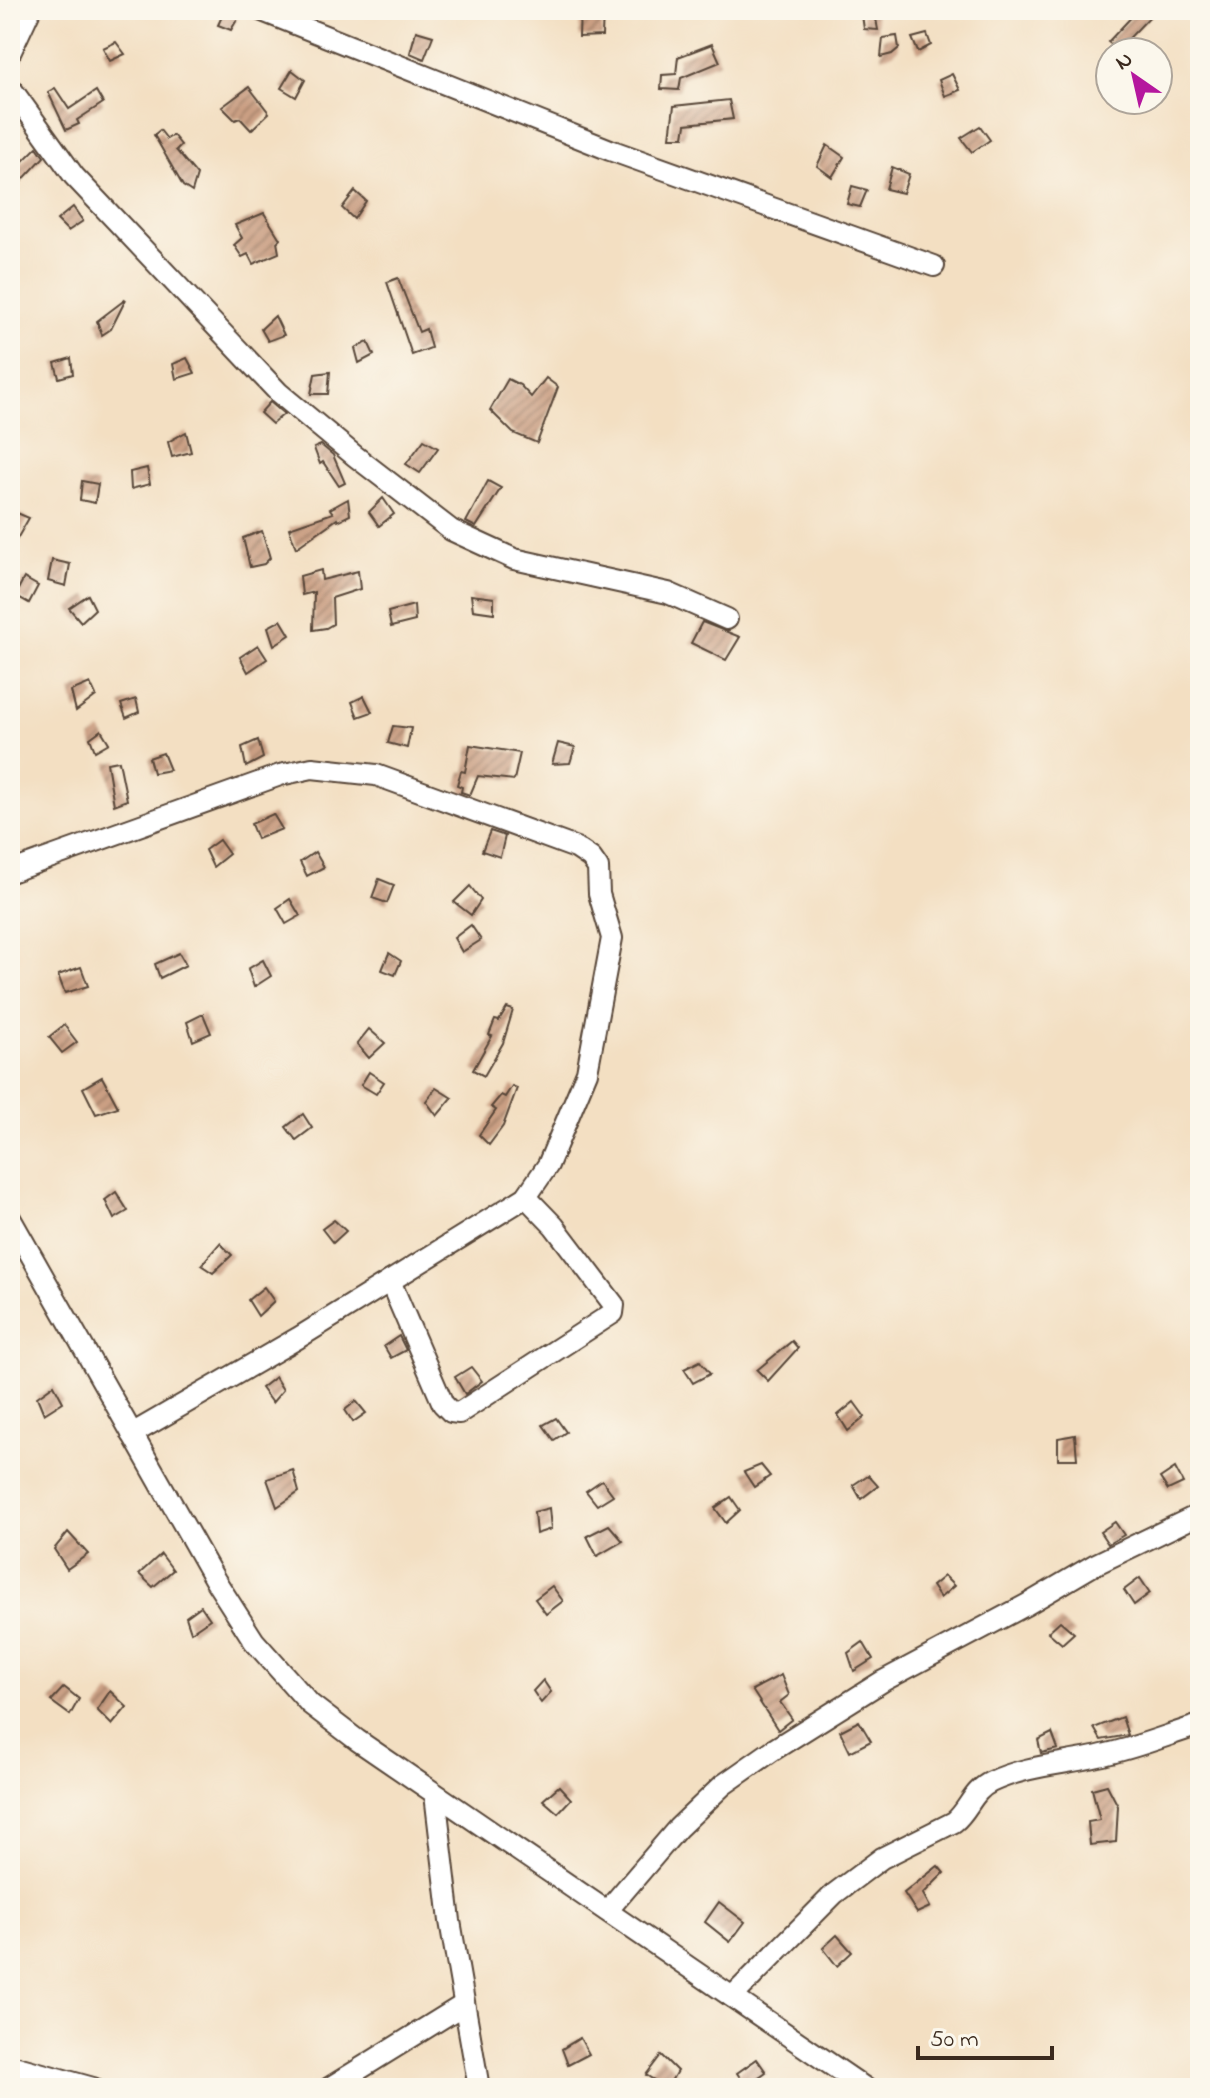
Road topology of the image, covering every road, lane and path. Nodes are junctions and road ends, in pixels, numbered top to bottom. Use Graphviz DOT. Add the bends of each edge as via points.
graph roads {
  1 [pos="30,10"];
  2 [pos="260,10"];
  3 [pos="10,53"];
  4 [pos="10,87"];
  5 [pos="934,266"];
  6 [pos="727,619"];
  7 [pos="10,872"];
  8 [pos="526,1197"];
  9 [pos="10,1218"];
  10 [pos="390,1281"];
  11 [pos="132,1434"];
  12 [pos="1200,1514"];
  13 [pos="1200,1725"];
  14 [pos="435,1794"];
  15 [pos="607,1911"];
  16 [pos="732,1997"];
  17 [pos="463,2005"];
  18 [pos="10,2065"];
  19 [pos="93,2088"];
  20 [pos="329,2088"];
  21 [pos="479,2088"];
  22 [pos="865,2088"];
  1 -- 3 [label="street"];
  2 -- 5 [label="street" via="610,150"];
  4 -- 6 [label="street" via="74,176 279,393 451,530 514,559 668,593"];
  7 -- 8 [label="street" via="312,768 376,775 576,848 598,868 599,894 612,938 587,1072 548,1165"];
  8 -- 10 [label="street"];
  8 -- 10 [label="street" via="614,1305 613,1313 459,1413 443,1404"];
  9 -- 11 [label="street"];
  10 -- 11 [label="street"];
  11 -- 14 [label="street" via="254,1641 310,1704"];
  12 -- 15 [label="street" via="1094,1565 883,1681 773,1750 723,1785 678,1828"];
  13 -- 16 [label="street" via="1110,1754 1049,1763 990,1782 971,1797 954,1822 882,1858 834,1894"];
  14 -- 15 [label="street"];
  14 -- 17 [label="street"];
  15 -- 16 [label="street"];
  16 -- 22 [label="street"];
  17 -- 20 [label="street"];
  17 -- 21 [label="street"];
  18 -- 19 [label="street"];
}
